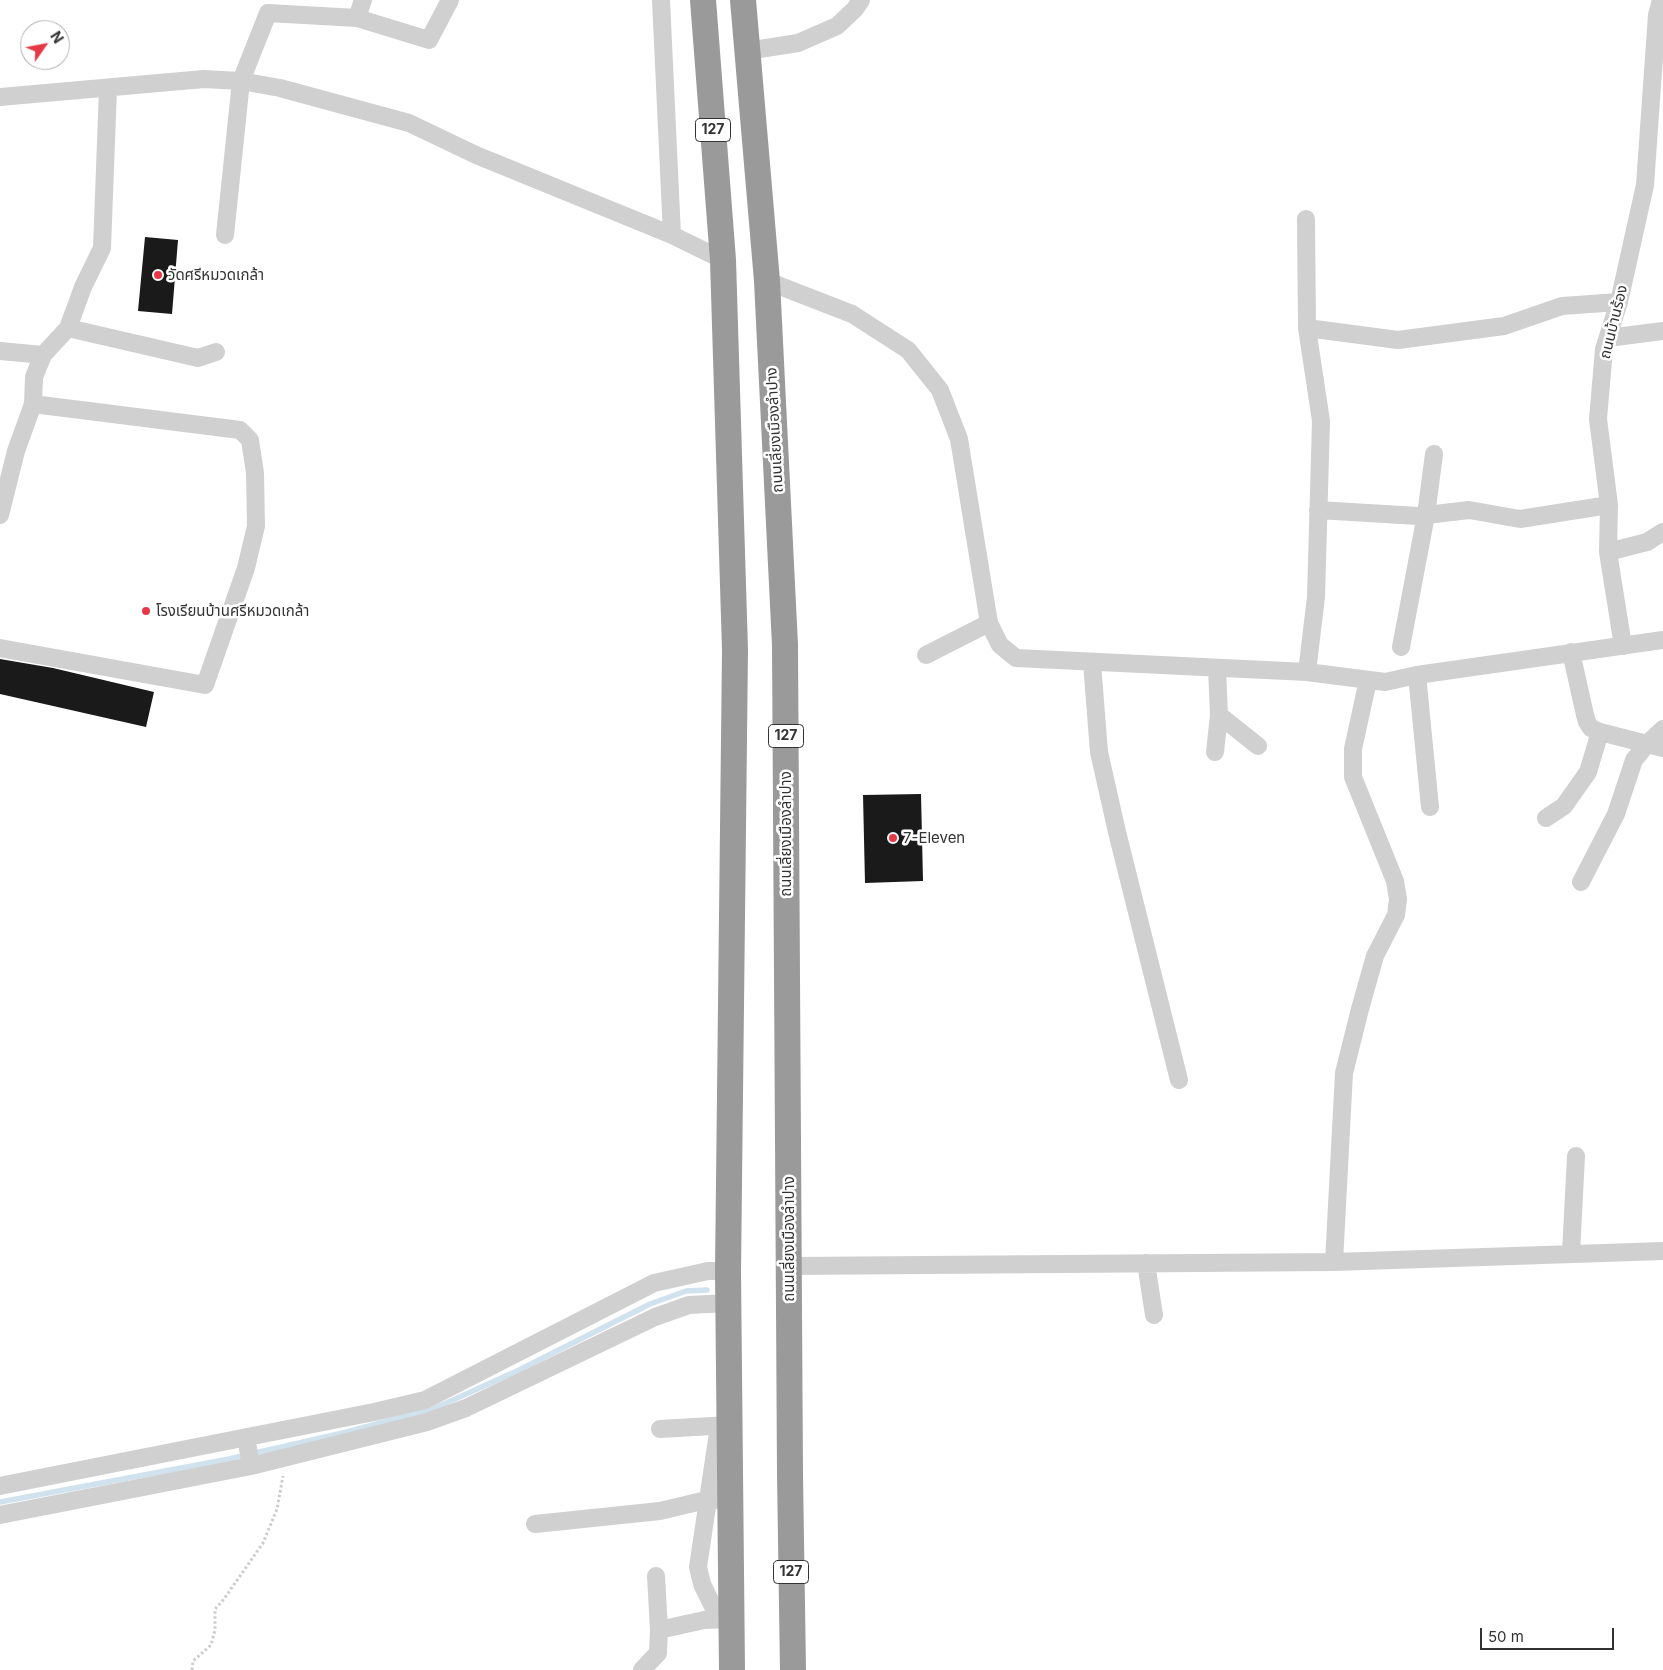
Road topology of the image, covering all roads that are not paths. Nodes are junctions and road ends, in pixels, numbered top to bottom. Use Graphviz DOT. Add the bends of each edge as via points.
graph roads {
  1 [pos="363,0"];
  2 [pos="450,0"];
  3 [pos="660,0"];
  4 [pos="703,0"];
  5 [pos="743,0"];
  6 [pos="861,0"];
  7 [pos="1661,0"];
  8 [pos="357,18"];
  9 [pos="748,51"];
  10 [pos="241,81"];
  11 [pos="108,89"];
  12 [pos="0,97"];
  13 [pos="1306,219"];
  14 [pos="224,235"];
  15 [pos="672,235"];
  16 [pos="722,260"];
  17 [pos="767,281"];
  18 [pos="1619,302"];
  19 [pos="68,328"];
  20 [pos="1307,328"];
  21 [pos="1663,332"];
  22 [pos="1608,338"];
  23 [pos="0,351"];
  24 [pos="216,352"];
  25 [pos="43,355"];
  26 [pos="33,404"];
  27 [pos="1434,454"];
  28 [pos="1609,505"];
  29 [pos="1318,510"];
  30 [pos="0,514"];
  31 [pos="1426,515"];
  32 [pos="1663,532"];
  33 [pos="1608,552"];
  34 [pos="989,622"];
  35 [pos="1663,640"];
  36 [pos="1623,646"];
  37 [pos="0,648"];
  38 [pos="1401,648"];
  39 [pos="1571,652"];
  40 [pos="926,655"];
  41 [pos="1092,663"];
  42 [pos="1217,668"];
  43 [pos="1307,672"];
  44 [pos="1417,675"];
  45 [pos="1368,680"];
  46 [pos="1219,715"];
  47 [pos="1663,729"];
  48 [pos="1600,732"];
  49 [pos="1258,746"];
  50 [pos="1655,746"];
  51 [pos="1215,752"];
  52 [pos="1430,807"];
  53 [pos="1546,818"];
  54 [pos="1581,882"];
  55 [pos="1179,1080"];
  56 [pos="1576,1156"];
  57 [pos="1663,1251"];
  58 [pos="1571,1253"];
  59 [pos="1334,1262"];
  60 [pos="789,1266"];
  61 [pos="1147,1271"];
  62 [pos="728,1272"];
  63 [pos="728,1303"];
  64 [pos="1154,1315"];
  65 [pos="526,1348"];
  66 [pos="538,1374"];
  67 [pos="425,1400"];
  68 [pos="427,1422"];
  69 [pos="724,1425"];
  70 [pos="660,1430"];
  71 [pos="246,1437"];
  72 [pos="251,1466"];
  73 [pos="0,1486"];
  74 [pos="719,1500"];
  75 [pos="0,1515"];
  76 [pos="535,1524"];
  77 [pos="656,1576"];
  78 [pos="725,1619"];
  79 [pos="660,1630"];
  80 [pos="642,1670"];
  81 [pos="732,1670"];
  82 [pos="793,1670"];
  1 -- 8 [label="street"];
  2 -- 8 [label="street" via="429,40"];
  3 -- 15 [label="street"];
  4 -- 16 [label="highway, 127"];
  5 -- 9 [label="highway, ถนนเลี่ยงเมืองลำปาง / 127"];
  6 -- 9 [label="street" via="837,26 798,42"];
  7 -- 18 [label="street, ถนนบ้านร้อง" via="1657,15 1646,185"];
  8 -- 10 [label="street" via="268,13"];
  9 -- 17 [label="highway, ถนนเลี่ยงเมืองลำปาง / 127"];
  10 -- 11 [label="street" via="204,79"];
  10 -- 14 [label="street"];
  10 -- 15 [label="street" via="280,88 409,123 476,155"];
  11 -- 12 [label="street"];
  11 -- 19 [label="street" via="102,248"];
  13 -- 20 [label="street"];
  15 -- 16 [label="street"];
  16 -- 62 [label="highway, 127" via="735,650"];
  17 -- 34 [label="street" via="852,314 908,350 940,390 959,440"];
  17 -- 60 [label="highway, ถนนเลี่ยงเมืองลำปาง / 127" via="785,645"];
  18 -- 20 [label="street" via="1562,306 1504,326 1398,340"];
  18 -- 22 [label="street, ถนนบ้านร้อง"];
  19 -- 24 [label="street" via="198,358"];
  19 -- 25 [label="street"];
  20 -- 29 [label="street" via="1322,420"];
  21 -- 22 [label="street"];
  22 -- 28 [label="street, ถนนบ้านร้อง" via="1604,349 1598,419"];
  23 -- 25 [label="street"];
  25 -- 26 [label="street" via="34,377"];
  26 -- 30 [label="street" via="16,451"];
  26 -- 37 [label="street" via="240,430 250,440 255,473 256,526 246,568 205,685"];
  27 -- 31 [label="street"];
  28 -- 31 [label="street" via="1520,519 1469,510"];
  28 -- 33 [label="street, ถนนบ้านร้อง"];
  29 -- 31 [label="street"];
  29 -- 43 [label="street" via="1316,597"];
  31 -- 38 [label="street"];
  32 -- 33 [label="street" via="1647,542"];
  33 -- 36 [label="street, ถนนบ้านร้อง"];
  34 -- 40 [label="street"];
  34 -- 41 [label="street" via="1000,645 1016,658"];
  35 -- 36 [label="street"];
  36 -- 39 [label="street"];
  39 -- 44 [label="street"];
  39 -- 48 [label="street" via="1587,722"];
  41 -- 42 [label="street"];
  41 -- 55 [label="street" via="1099,752"];
  42 -- 43 [label="street"];
  42 -- 46 [label="street"];
  43 -- 45 [label="street"];
  44 -- 45 [label="street" via="1385,682"];
  44 -- 52 [label="street"];
  45 -- 59 [label="street" via="1353,749 1353,777 1395,881 1398,899 1396,915 1375,956 1344,1073"];
  46 -- 49 [label="street"];
  46 -- 51 [label="street"];
  47 -- 50 [label="street"];
  48 -- 50 [label="street"];
  48 -- 53 [label="street" via="1588,772 1564,806"];
  50 -- 54 [label="street" via="1634,760 1616,814"];
  56 -- 58 [label="street"];
  57 -- 58 [label="street"];
  58 -- 59 [label="street"];
  59 -- 61 [label="street"];
  60 -- 61 [label="street"];
  60 -- 82 [label="highway, ถนนเลี่ยงเมืองลำปาง / 127"];
  61 -- 64 [label="street"];
  62 -- 63 [label="highway, 127"];
  62 -- 65 [label="street" via="708,1271 654,1283"];
  63 -- 66 [label="street" via="689,1304 655,1316"];
  63 -- 69 [label="highway, 127"];
  65 -- 66 [label="street"];
  65 -- 67 [label="street"];
  66 -- 68 [label="street" via="466,1408"];
  67 -- 68 [label="street"];
  67 -- 71 [label="street"];
  68 -- 72 [label="street"];
  69 -- 70 [label="street"];
  69 -- 74 [label="highway, 127"];
  71 -- 72 [label="street"];
  71 -- 73 [label="street"];
  72 -- 75 [label="street"];
  74 -- 76 [label="street" via="660,1511"];
  74 -- 78 [label="highway, 127"];
  77 -- 79 [label="street"];
  78 -- 79 [label="street" via="704,1620"];
  78 -- 81 [label="highway, 127"];
  79 -- 80 [label="street" via="658,1653"];
}
